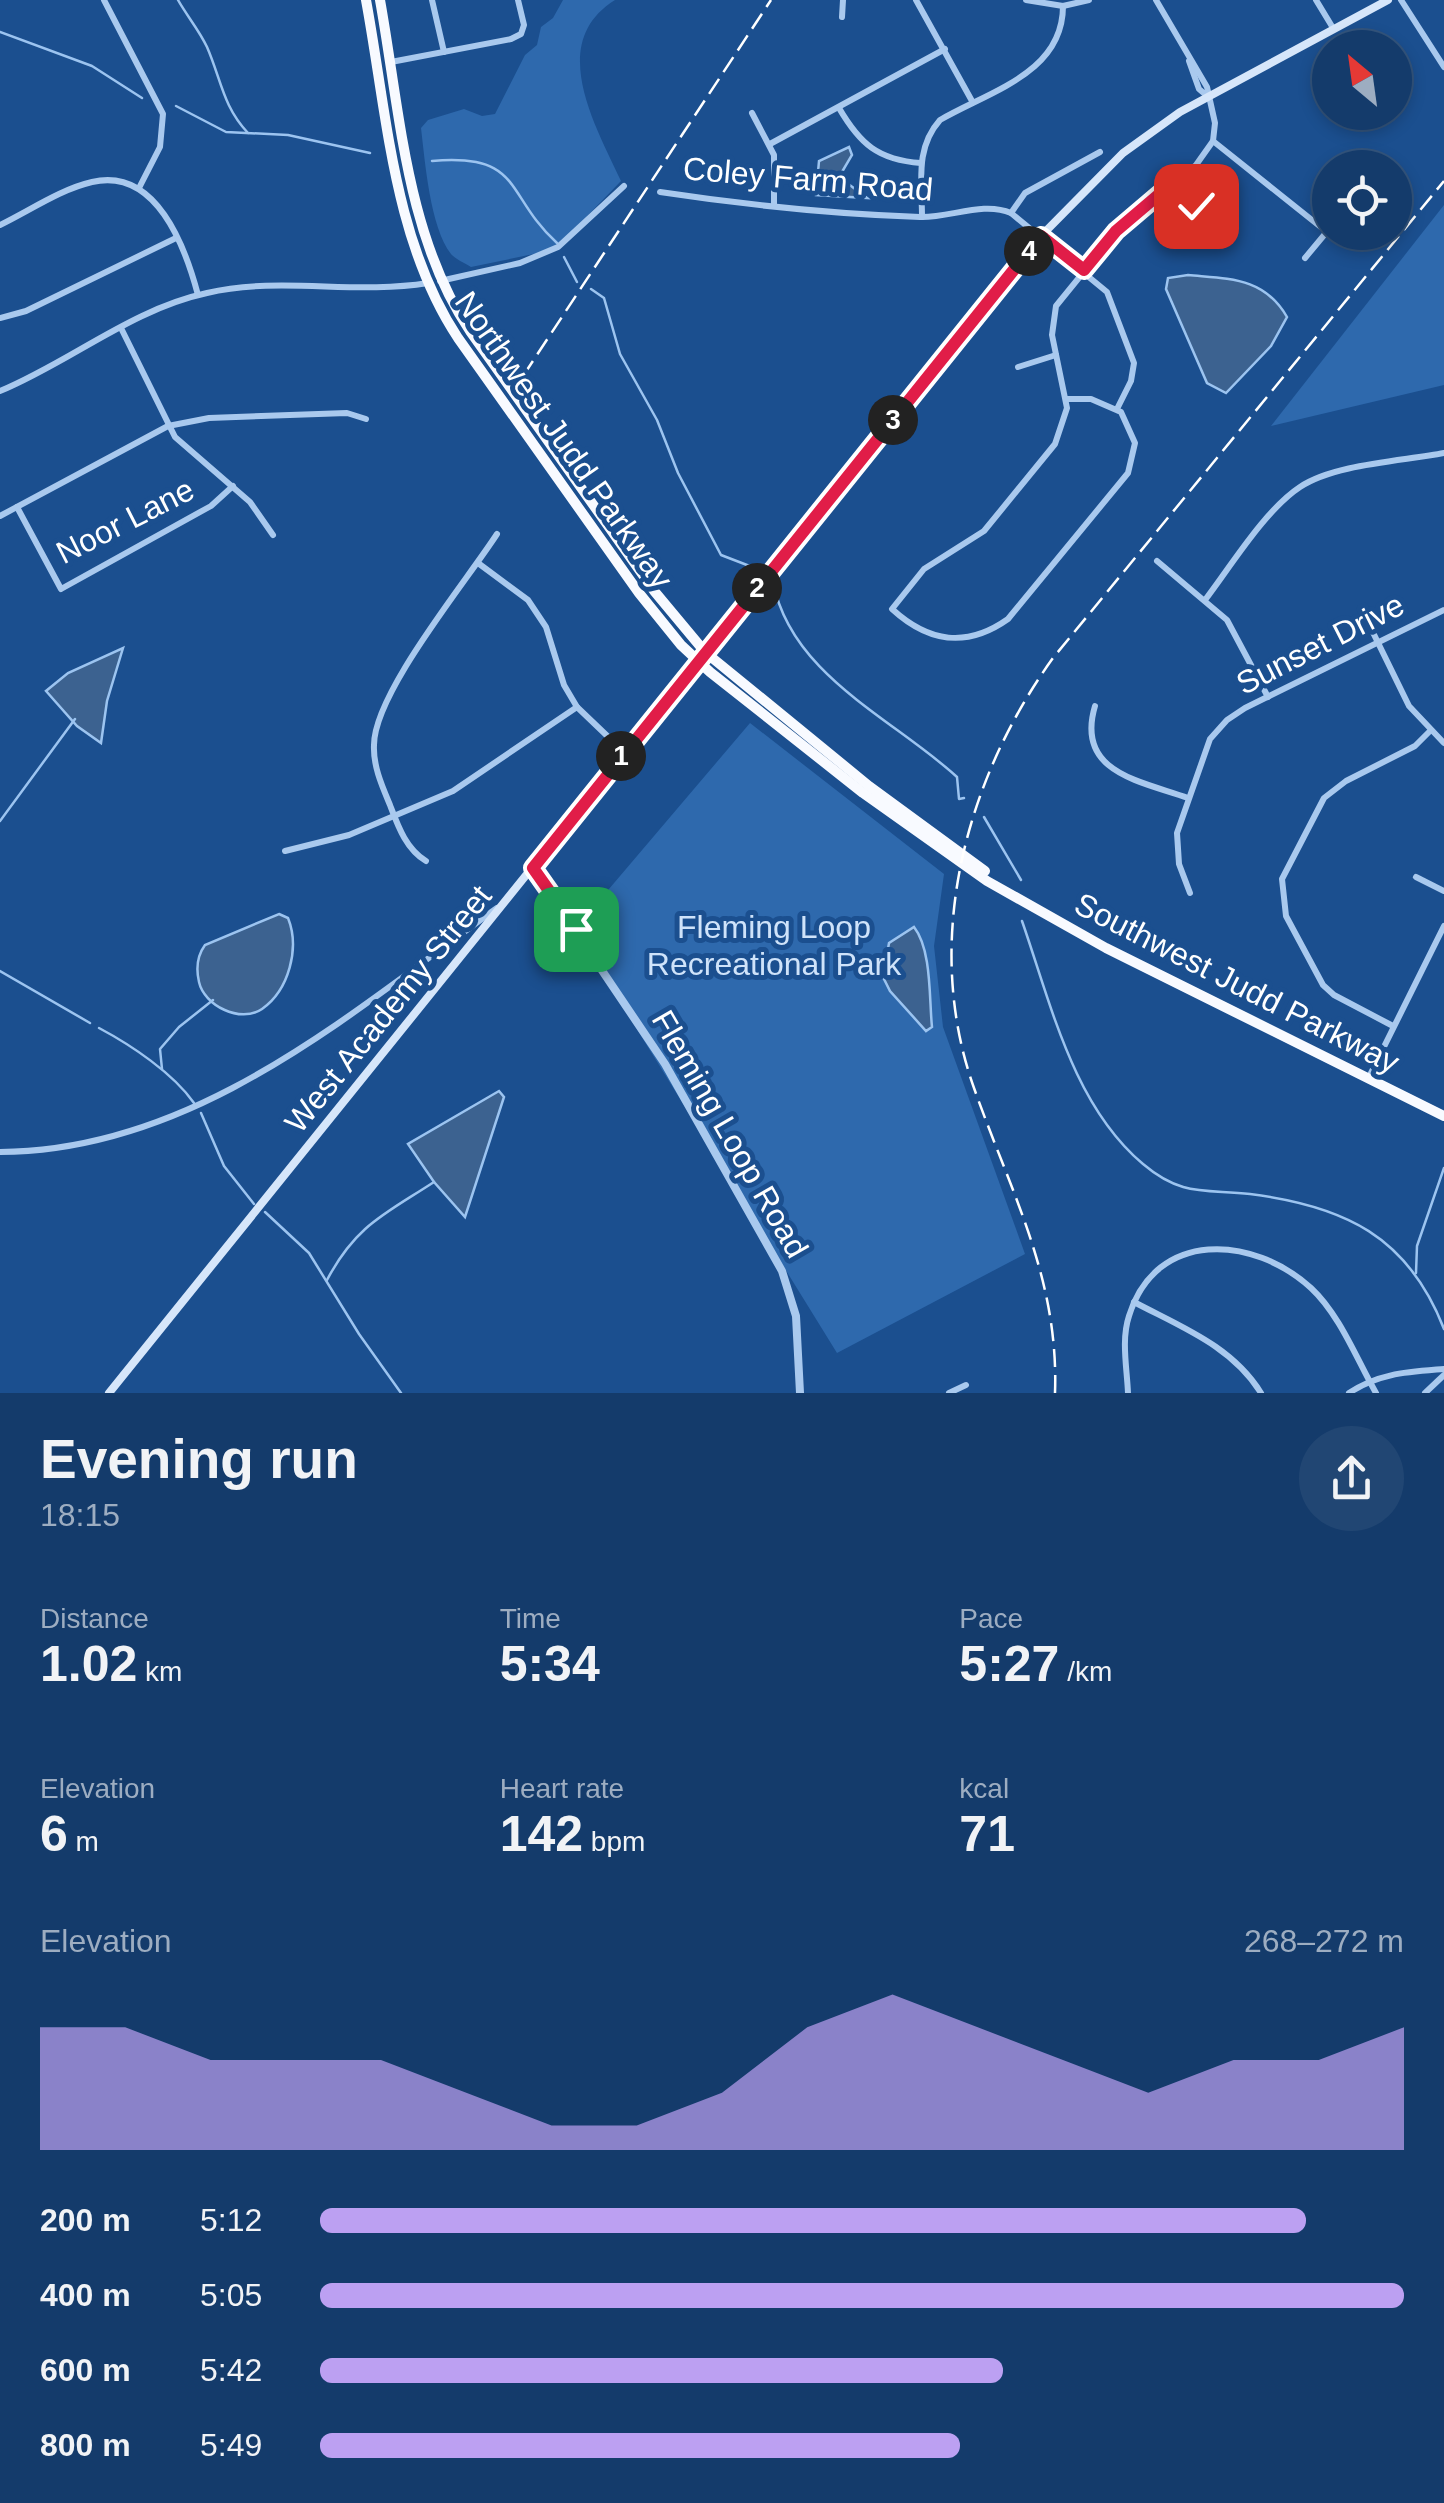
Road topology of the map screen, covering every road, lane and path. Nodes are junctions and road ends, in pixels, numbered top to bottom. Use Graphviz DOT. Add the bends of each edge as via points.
graph roads {
  1 [pos="104,0"];
  2 [pos="366,0"];
  3 [pos="380,0"];
  4 [pos="432,0"];
  5 [pos="518,0"];
  6 [pos="843,0"];
  7 [pos="916,0"];
  8 [pos="1026,0"];
  9 [pos="1089,0"];
  10 [pos="1156,0"];
  11 [pos="1316,0"];
  12 [pos="1388,0"];
  13 [pos="1401,0"];
  14 [pos="1063,6"];
  15 [pos="842,18"];
  16 [pos="1333,28"];
  17 [pos="944,49"];
  18 [pos="444,52"];
  19 [pos="391,62"];
  20 [pos="1444,67"];
  21 [pos="1208,96"];
  22 [pos="972,101"];
  23 [pos="839,108"];
  24 [pos="752,113"];
  25 [pos="1213,141"];
  26 [pos="770,144"];
  27 [pos="1100,152"];
  28 [pos="921,163"];
  29 [pos="1176,180"];
  30 [pos="624,186"];
  31 [pos="139,188"];
  32 [pos="660,192"];
  33 [pos="774,206"];
  34 [pos="1011,212"];
  35 [pos="922,217"];
  36 [pos="1209,218"];
  37 [pos="1312,218"];
  38 [pos="0,226"];
  39 [pos="1041,236"];
  40 [pos="176,238"];
  41 [pos="1312,249"];
  42 [pos="1305,258"];
  43 [pos="1084,270"];
  44 [pos="441,281"];
  45 [pos="427,283"];
  46 [pos="198,295"];
  47 [pos="0,318"];
  48 [pos="121,328"];
  49 [pos="1056,355"];
  50 [pos="1018,367"];
  51 [pos="0,390"];
  52 [pos="1068,399"];
  53 [pos="1117,409"];
  54 [pos="366,419"];
  55 [pos="168,426"];
  56 [pos="1444,453"];
  57 [pos="232,486"];
  58 [pos="16,507"];
  59 [pos="0,516"];
  60 [pos="497,534"];
  61 [pos="273,536"];
  62 [pos="1156,560"];
  63 [pos="478,563"];
  64 [pos="1205,600"];
  65 [pos="1362,610"];
  66 [pos="1444,610"];
  67 [pos="1377,642"];
  68 [pos="701,656"];
  69 [pos="1268,696"];
  70 [pos="1095,706"];
  71 [pos="576,707"];
  72 [pos="1432,730"];
  73 [pos="1444,743"];
  74 [pos="624,752"];
  75 [pos="1188,798"];
  76 [pos="394,817"];
  77 [pos="285,850"];
  78 [pos="426,861"];
  79 [pos="533,868"];
  80 [pos="1416,877"];
  81 [pos="1444,891"];
  82 [pos="1190,893"];
  83 [pos="502,905"];
  84 [pos="1444,926"];
  85 [pos="1393,1026"];
  86 [pos="1368,1079"];
  87 [pos="1444,1116"];
  88 [pos="0,1152"];
  89 [pos="1134,1302"];
  90 [pos="1444,1372"];
  91 [pos="1368,1380"];
  92 [pos="966,1385"];
  93 [pos="109,1393"];
  94 [pos="800,1393"];
  95 [pos="949,1393"];
  96 [pos="1128,1393"];
  97 [pos="1261,1393"];
  98 [pos="1349,1393"];
  99 [pos="1376,1393"];
  100 [pos="1425,1393"];
  1 -- 31 [label="street" via="163,114 160,147"];
  2 -- 45 [label="highway, Northwest Judd Parkway" via="406,221"];
  3 -- 19 [label="highway, Northwest Judd Parkway"];
  4 -- 18 [label="street"];
  5 -- 18 [label="street" via="521,34"];
  6 -- 15 [label="street"];
  7 -- 17 [label="street"];
  8 -- 14 [label="street"];
  9 -- 14 [label="street"];
  10 -- 21 [label="street"];
  11 -- 16 [label="street"];
  12 -- 16 [label="main road, West Academy Street"];
  13 -- 20 [label="street"];
  14 -- 22 [label="street" via="1048,58"];
  16 -- 21 [label="main road, West Academy Street"];
  17 -- 22 [label="street"];
  17 -- 23 [label="street"];
  18 -- 19 [label="street"];
  19 -- 44 [label="highway, Northwest Judd Parkway" via="420,218"];
  21 -- 25 [label="street"];
  21 -- 39 [label="main road, West Academy Street" via="1123,153"];
  22 -- 28 [label="street" via="930,131"];
  23 -- 26 [label="street"];
  23 -- 28 [label="street" via="868,148"];
  24 -- 26 [label="street"];
  25 -- 29 [label="street"];
  25 -- 37 [label="street"];
  26 -- 33 [label="street"];
  27 -- 34 [label="street" via="1025,193"];
  28 -- 35 [label="street"];
  29 -- 36 [label="street"];
  29 -- 43 [label="street" via="1116,231"];
  30 -- 44 [label="street" via="558,247"];
  31 -- 38 [label="street" via="92,182"];
  31 -- 40 [label="street"];
  32 -- 33 [label="street, Coley Farm Road"];
  33 -- 35 [label="street, Coley Farm Road"];
  34 -- 35 [label="street, Coley Farm Road"];
  34 -- 39 [label="street"];
  39 -- 43 [label="street"];
  39 -- 68 [label="main road, West Academy Street"];
  40 -- 46 [label="street"];
  40 -- 47 [label="street"];
  41 -- 42 [label="street"];
  43 -- 49 [label="street" via="1056,306"];
  43 -- 53 [label="street" via="1107,292 1134,362"];
  44 -- 45 [label="street"];
  44 -- 68 [label="highway, Northwest Judd Parkway"];
  45 -- 46 [label="street" via="384,289 244,287"];
  45 -- 68 [label="highway, Northwest Judd Parkway" via="458,338 640,592"];
  46 -- 48 [label="street"];
  48 -- 51 [label="street"];
  48 -- 55 [label="street"];
  49 -- 50 [label="street"];
  49 -- 52 [label="street"];
  52 -- 53 [label="street"];
  52 -- 53 [label="street" via="1062,432 994,520 924,569 892,609 920,631 949,640 980,635 1008,618 1128,473 1134,443"];
  54 -- 55 [label="street" via="347,412"];
  55 -- 57 [label="street"];
  55 -- 58 [label="street"];
  56 -- 64 [label="street" via="1322,476 1299,487"];
  57 -- 58 [label="street, Noor Lane" via="211,506 62,589"];
  57 -- 61 [label="street"];
  58 -- 59 [label="street"];
  60 -- 63 [label="street"];
  62 -- 64 [label="street"];
  63 -- 71 [label="street" via="538,612"];
  63 -- 76 [label="street" via="380,715 375,763"];
  64 -- 69 [label="street" via="1234,629"];
  65 -- 67 [label="street"];
  66 -- 67 [label="street, Sunset Drive"];
  67 -- 69 [label="street, Sunset Drive"];
  67 -- 72 [label="street" via="1409,706"];
  68 -- 74 [label="main road, West Academy Street"];
  68 -- 86 [label="highway, Southwest Judd Parkway" via="909,828 1122,956"];
  69 -- 75 [label="street, Sunset Drive" via="1217,729"];
  70 -- 75 [label="street" via="1092,743 1114,772"];
  71 -- 74 [label="street"];
  71 -- 76 [label="street" via="454,790"];
  72 -- 73 [label="street"];
  72 -- 85 [label="street" via="1324,798 1282,879 1286,916 1322,985"];
  74 -- 79 [label="main road, West Academy Street"];
  75 -- 82 [label="street, Sunset Drive" via="1177,852"];
  76 -- 77 [label="street"];
  76 -- 78 [label="street" via="412,852"];
  79 -- 83 [label="main road, West Academy Street"];
  79 -- 94 [label="street, Fleming Loop Road" via="665,1064 782,1271 796,1316"];
  80 -- 81 [label="street"];
  83 -- 88 [label="street" via="313,1040 206,1104 97,1138"];
  83 -- 93 [label="main road, West Academy Street"];
  84 -- 85 [label="street"];
  85 -- 86 [label="street"];
  86 -- 87 [label="highway, Southwest Judd Parkway"];
  89 -- 91 [label="street" via="1147,1280 1181,1255 1240,1250 1311,1288"];
  89 -- 96 [label="street" via="1125,1336"];
  89 -- 97 [label="street" via="1227,1352"];
  90 -- 91 [label="street" via="1394,1372"];
  90 -- 100 [label="street"];
  91 -- 98 [label="street"];
  91 -- 99 [label="street"];
  92 -- 95 [label="street"];
}
